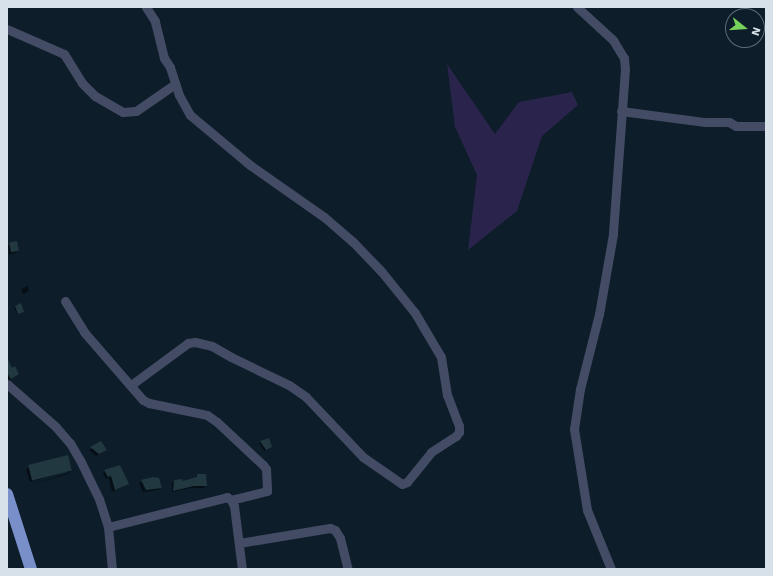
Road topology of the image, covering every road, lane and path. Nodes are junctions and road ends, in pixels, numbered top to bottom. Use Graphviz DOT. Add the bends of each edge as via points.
graph roads {
  1 [pos="146,7"];
  2 [pos="577,7"];
  3 [pos="7,29"];
  4 [pos="175,84"];
  5 [pos="621,112"];
  6 [pos="766,126"];
  7 [pos="65,301"];
  8 [pos="7,384"];
  9 [pos="131,385"];
  10 [pos="7,494"];
  11 [pos="231,500"];
  12 [pos="108,528"];
  13 [pos="239,542"];
  14 [pos="31,569"];
  15 [pos="112,569"];
  16 [pos="242,569"];
  17 [pos="348,569"];
  18 [pos="611,569"];
  1 -- 4 [label="street" via="155,21 164,58 172,71"];
  2 -- 5 [label="street" via="613,40 624,58"];
  3 -- 4 [label="street" via="64,54 82,83 91,92 104,103 123,112 136,111"];
  4 -- 9 [label="street" via="190,115 204,128 250,165 324,217 353,242 391,283 418,318 439,353 447,395 459,432 431,452 407,482 402,484 363,456 306,397 289,385 212,346 188,343"];
  5 -- 6 [label="street" via="705,122 729,122 736,126"];
  5 -- 18 [label="street" via="613,234 599,314 580,388 574,429 587,510"];
  7 -- 9 [label="street" via="84,332"];
  8 -- 12 [label="street" via="55,426 70,443 93,486"];
  9 -- 11 [label="street" via="146,402 201,413 212,418 263,465 266,469 267,491"];
  10 -- 14 [label="highway"];
  11 -- 12 [label="street" via="227,497 215,499"];
  11 -- 13 [label="street"];
  12 -- 15 [label="street"];
  13 -- 16 [label="street"];
  13 -- 17 [label="street" via="330,528 335,530 340,538"];
}
